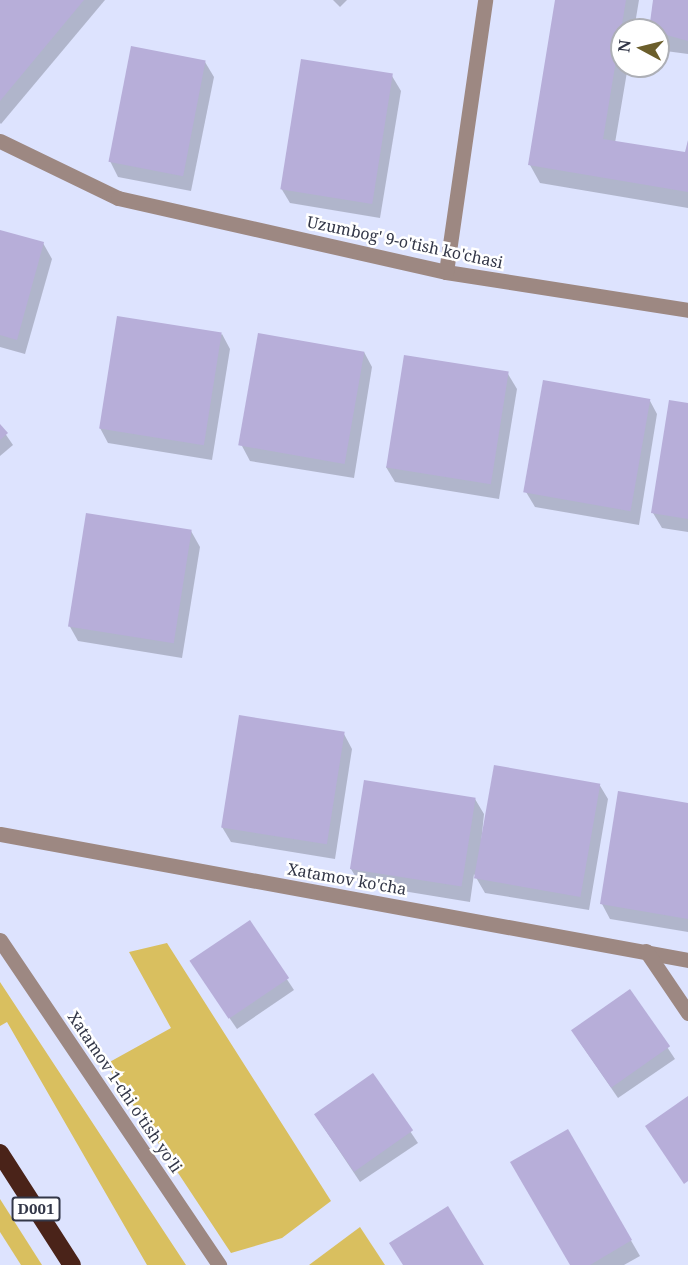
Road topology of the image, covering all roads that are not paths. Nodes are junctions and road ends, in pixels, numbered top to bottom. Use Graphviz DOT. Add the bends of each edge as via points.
graph roads {
  1 [pos="485,0"];
  2 [pos="0,141"];
  3 [pos="446,272"];
  4 [pos="688,310"];
  5 [pos="0,834"];
  6 [pos="0,940"];
  7 [pos="646,951"];
  8 [pos="688,960"];
  9 [pos="688,1013"];
  10 [pos="0,1153"];
  11 [pos="72,1265"];
  12 [pos="219,1265"];
  1 -- 3 [label="street"];
  2 -- 3 [label="street, Uzumbog' 9-o'tish ko'chasi" via="118,198"];
  3 -- 4 [label="street, Uzumbog' 9-o'tish ko'chasi"];
  5 -- 7 [label="street, Xatamov ko'cha"];
  6 -- 12 [label="street, Xatamov 1-chi o'tish yo'li"];
  7 -- 8 [label="street, Xatamov ko'cha"];
  7 -- 9 [label="street"];
  10 -- 11 [label="highway, D001"];
}
